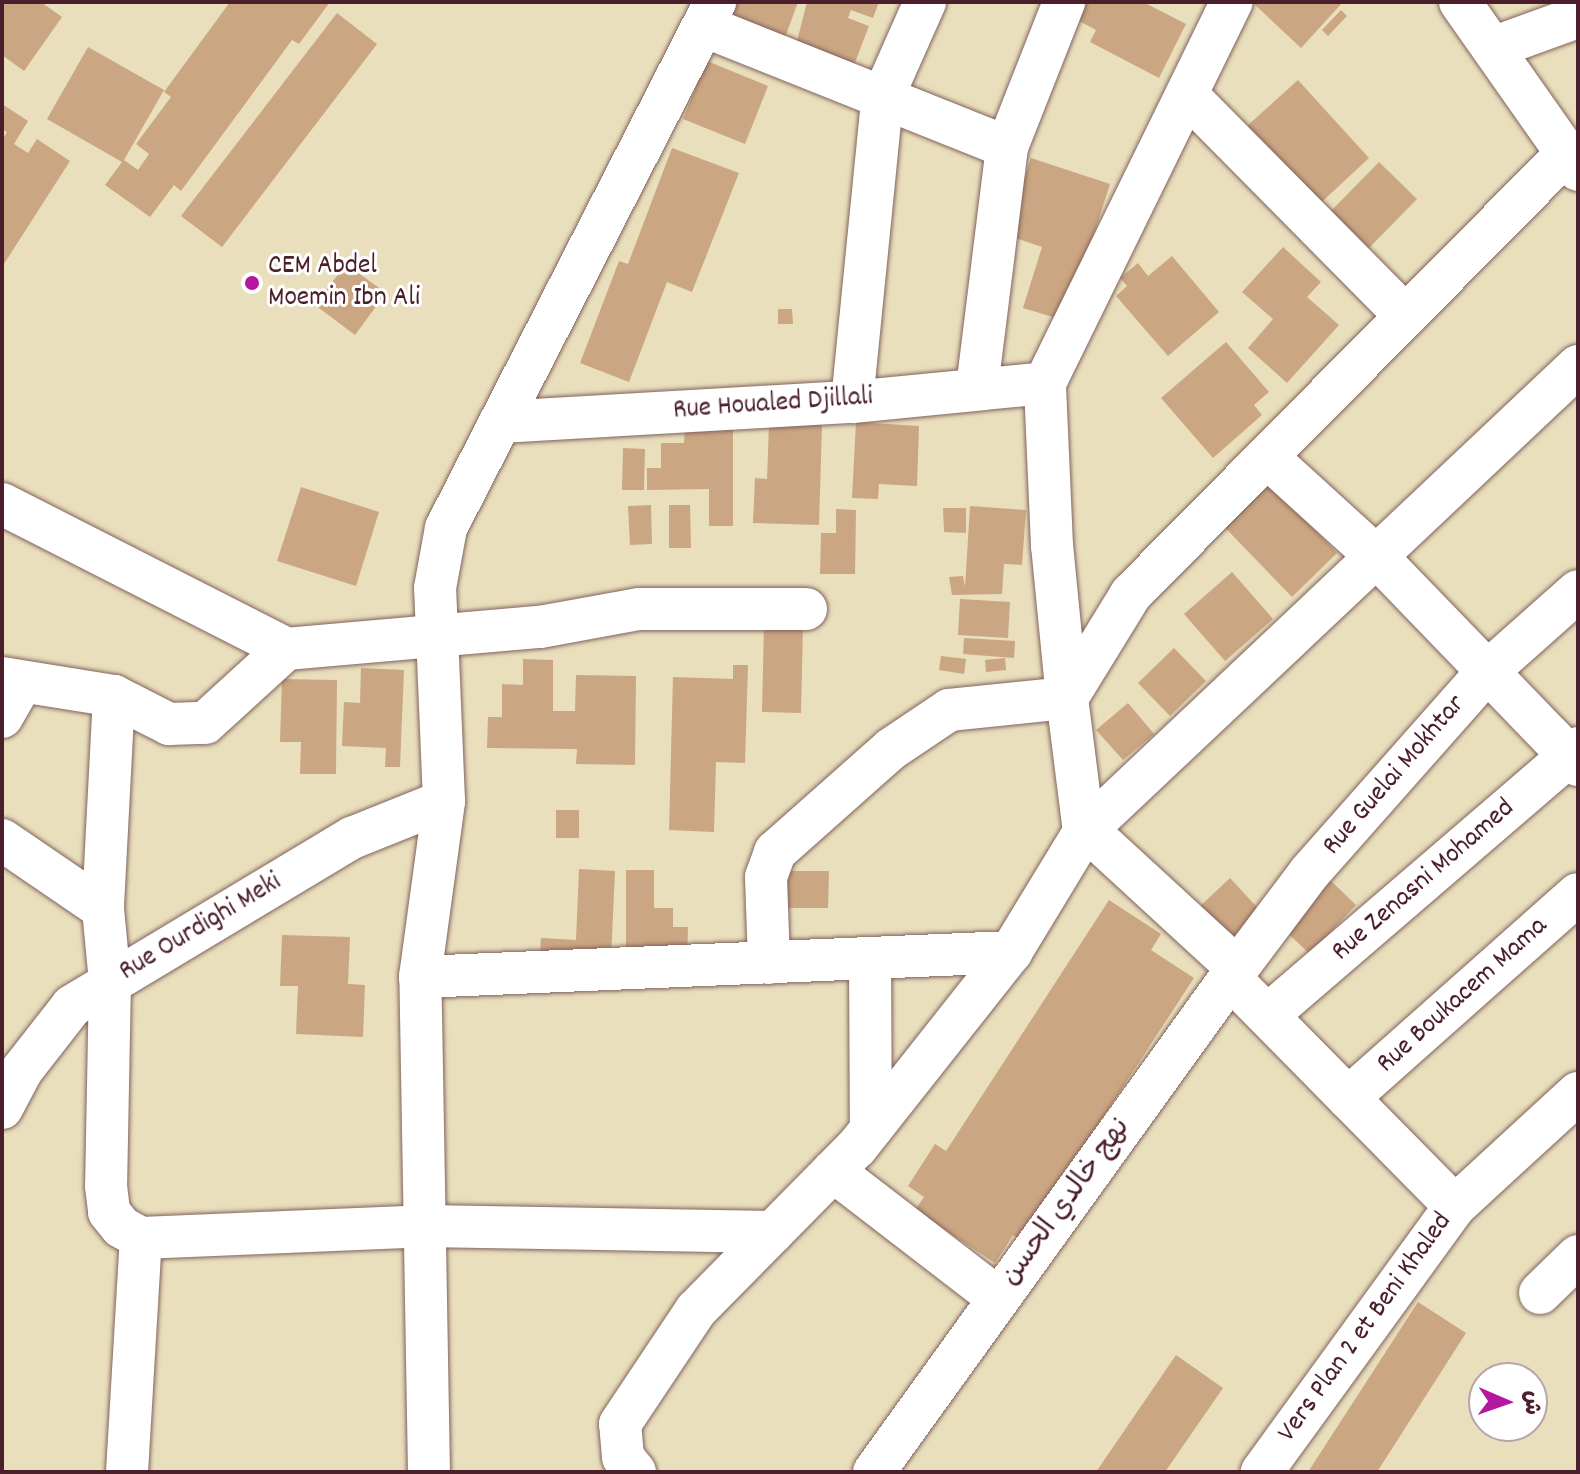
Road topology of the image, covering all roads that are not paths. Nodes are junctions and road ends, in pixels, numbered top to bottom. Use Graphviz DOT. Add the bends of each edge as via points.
graph roads {
  1 [pos="925,2"];
  2 [pos="1064,2"];
  3 [pos="1232,2"];
  4 [pos="1460,2"];
  5 [pos="709,14"];
  6 [pos="1578,17"];
  7 [pos="1495,47"];
  8 [pos="1187,95"];
  9 [pos="882,99"];
  10 [pos="1007,147"];
  11 [pos="1571,162"];
  12 [pos="1406,316"];
  13 [pos="1578,366"];
  14 [pos="1045,383"];
  15 [pos="977,388"];
  16 [pos="852,402"];
  17 [pos="500,422"];
  18 [pos="1267,457"];
  19 [pos="2,504"];
  20 [pos="1377,557"];
  21 [pos="1578,591"];
  22 [pos="806,609"];
  23 [pos="437,638"];
  24 [pos="286,649"];
  25 [pos="1488,671"];
  26 [pos="9,692"];
  27 [pos="114,696"];
  28 [pos="1067,698"];
  29 [pos="1575,756"];
  30 [pos="444,801"];
  31 [pos="1091,836"];
  32 [pos="2,840"];
  33 [pos="1578,894"];
  34 [pos="103,909"];
  35 [pos="1011,952"];
  36 [pos="870,959"];
  37 [pos="769,963"];
  38 [pos="420,977"];
  39 [pos="1230,978"];
  40 [pos="110,982"];
  41 [pos="1269,1014"];
  42 [pos="1578,1093"];
  43 [pos="1348,1098"];
  44 [pos="2,1108"];
  45 [pos="871,1129"];
  46 [pos="833,1171"];
  47 [pos="1455,1206"];
  48 [pos="424,1226"];
  49 [pos="773,1232"];
  50 [pos="141,1238"];
  51 [pos="1578,1256"];
  52 [pos="1540,1293"];
  53 [pos="998,1298"];
  54 [pos="127,1472"];
  55 [pos="429,1472"];
  56 [pos="635,1472"];
  57 [pos="874,1472"];
  58 [pos="1262,1472"];
  1 -- 9 [label="street"];
  2 -- 10 [label="street"];
  3 -- 8 [label="street"];
  4 -- 7 [label="street"];
  5 -- 9 [label="street"];
  5 -- 17 [label="street"];
  6 -- 7 [label="street"];
  7 -- 11 [label="street"];
  8 -- 12 [label="street"];
  8 -- 14 [label="street"];
  9 -- 10 [label="street"];
  9 -- 16 [label="street"];
  10 -- 15 [label="street"];
  11 -- 12 [label="street"];
  12 -- 18 [label="street"];
  13 -- 20 [label="street"];
  14 -- 15 [label="street, Rue Houaled Djillali"];
  14 -- 28 [label="street" via="1052,546"];
  15 -- 16 [label="street, Rue Houaled Djillali"];
  16 -- 17 [label="street, Rue Houaled Djillali"];
  17 -- 23 [label="street" via="446,528 435,588"];
  18 -- 20 [label="street"];
  18 -- 28 [label="street" via="1131,594"];
  19 -- 24 [label="street"];
  20 -- 25 [label="street"];
  20 -- 31 [label="street"];
  21 -- 25 [label="street, Rue Guelai Mokhtar"];
  22 -- 23 [label="street" via="639,609"];
  23 -- 24 [label="street"];
  23 -- 30 [label="street"];
  24 -- 27 [label="street" via="205,723 169,724"];
  25 -- 29 [label="street"];
  25 -- 39 [label="street, Rue Guelai Mokhtar" via="1309,873"];
  26 -- 27 [label="street"];
  27 -- 34 [label="street"];
  28 -- 31 [label="street"];
  28 -- 37 [label="street" via="949,710 891,749 775,852 766,877"];
  29 -- 41 [label="street, Rue Zenasni Mohamed"];
  30 -- 38 [label="street"];
  30 -- 40 [label="street, Rue Ourdighi Meki" via="352,838"];
  31 -- 35 [label="street"];
  31 -- 39 [label="street" via="1237,968"];
  32 -- 34 [label="street"];
  33 -- 43 [label="street, Rue Boukacem Mama"];
  34 -- 40 [label="street"];
  35 -- 36 [label="street"];
  35 -- 45 [label="street"];
  36 -- 37 [label="street"];
  36 -- 45 [label="street"];
  37 -- 38 [label="street"];
  38 -- 48 [label="street"];
  39 -- 41 [label="street"];
  39 -- 53 [label="street, نهج خالدي الحسن"];
  40 -- 44 [label="street, Rue Ourdighi Meki" via="72,1006 22,1070"];
  40 -- 50 [label="street" via="109,1212 121,1227"];
  41 -- 43 [label="street, Vers Plan 2 et Beni Khaled"];
  42 -- 47 [label="street"];
  43 -- 47 [label="street, Vers Plan 2 et Beni Khaled"];
  45 -- 46 [label="street"];
  46 -- 49 [label="street"];
  46 -- 53 [label="street"];
  47 -- 58 [label="street, Vers Plan 2 et Beni Khaled"];
  48 -- 49 [label="street"];
  48 -- 50 [label="street"];
  48 -- 55 [label="street"];
  49 -- 56 [label="street" via="696,1310 620,1424 623,1457"];
  50 -- 54 [label="street"];
  51 -- 52 [label="street"];
  53 -- 57 [label="street, نهج خالدي الحسن"];
}
